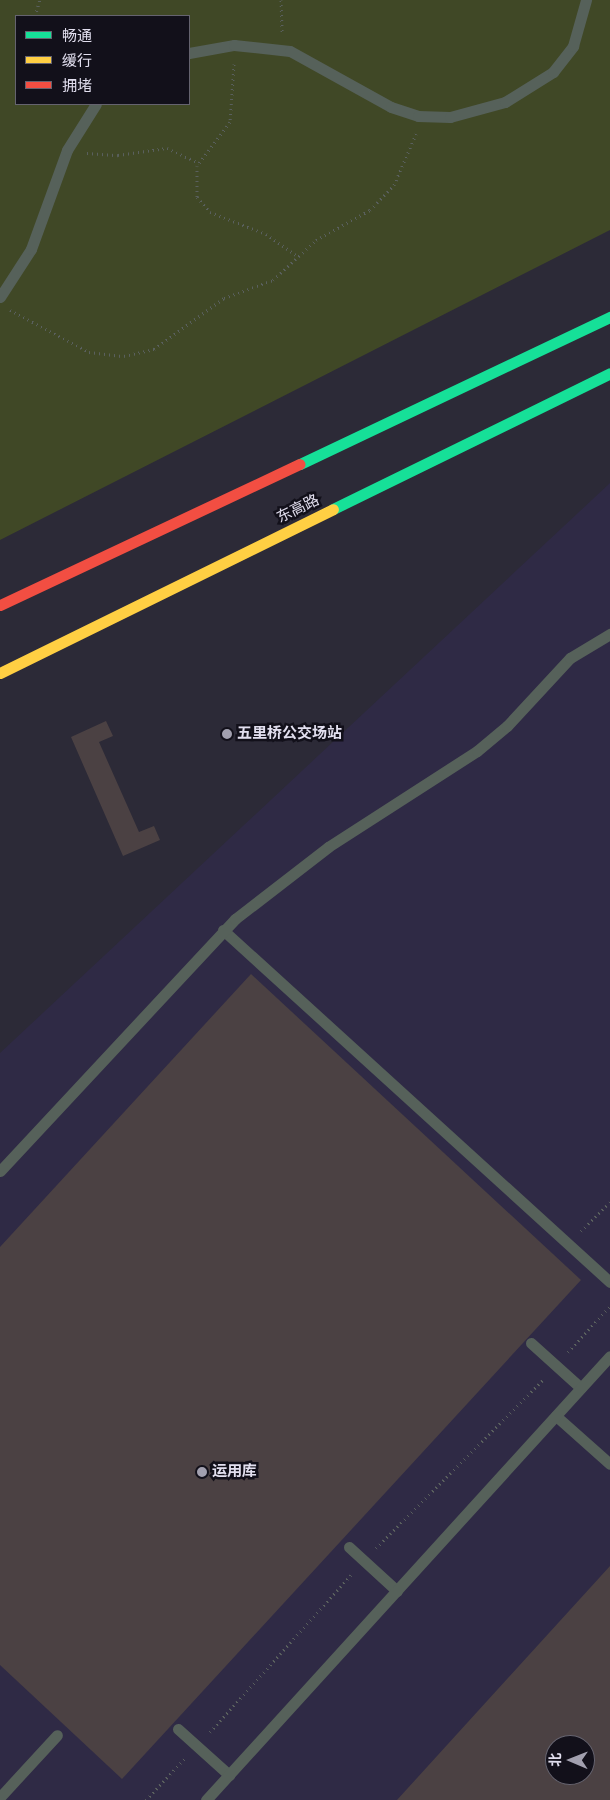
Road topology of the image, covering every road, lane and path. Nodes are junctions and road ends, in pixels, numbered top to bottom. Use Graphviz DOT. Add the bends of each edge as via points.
graph roads {
  1 [pos="40,0"];
  2 [pos="281,0"];
  3 [pos="586,0"];
  4 [pos="35,15"];
  5 [pos="234,45"];
  6 [pos="282,49"];
  7 [pos="190,53"];
  8 [pos="95,105"];
  9 [pos="418,116"];
  10 [pos="67,150"];
  11 [pos="199,163"];
  12 [pos="298,256"];
  13 [pos="1,301"];
  14 [pos="610,317"];
  15 [pos="610,373"];
  16 [pos="0,605"];
  17 [pos="610,634"];
  18 [pos="0,672"];
  19 [pos="223,930"];
  20 [pos="0,1171"];
  21 [pos="610,1202"];
  22 [pos="568,1244"];
  23 [pos="610,1282"];
  24 [pos="531,1343"];
  25 [pos="610,1356"];
  26 [pos="581,1388"];
  27 [pos="556,1416"];
  28 [pos="610,1464"];
  29 [pos="349,1547"];
  30 [pos="396,1591"];
  31 [pos="178,1729"];
  32 [pos="57,1735"];
  33 [pos="229,1776"];
  34 [pos="0,1797"];
  35 [pos="206,1800"];
  1 -- 4 [label="path"];
  2 -- 6 [label="path"];
  3 -- 9 [label="lane" via="573,46 540,83 468,114"];
  5 -- 6 [label="lane"];
  5 -- 7 [label="lane"];
  5 -- 11 [label="path" via="230,122"];
  6 -- 9 [label="lane" via="318,63 384,104"];
  8 -- 10 [label="lane"];
  9 -- 12 [label="path" via="409,158 389,193 364,215 319,238"];
  10 -- 11 [label="path" via="118,155 162,147"];
  10 -- 13 [label="lane" via="31,249"];
  11 -- 12 [label="path" via="195,185 204,208 266,234"];
  12 -- 13 [label="path" via="272,280 224,298 172,339 135,355 107,356 75,347"];
  14 -- 16 [label="street"];
  15 -- 18 [label="street, 东高路"];
  17 -- 19 [label="lane" via="570,658 507,726 477,751 328,847"];
  19 -- 20 [label="lane"];
  19 -- 22 [label="lane"];
  21 -- 22 [label="path"];
  22 -- 23 [label="lane"];
  24 -- 26 [label="lane"];
  25 -- 26 [label="lane"];
  26 -- 27 [label="lane"];
  27 -- 28 [label="lane"];
  27 -- 30 [label="lane"];
  29 -- 30 [label="lane"];
  30 -- 33 [label="lane"];
  31 -- 33 [label="lane"];
  32 -- 34 [label="lane"];
  33 -- 35 [label="lane"];
}
